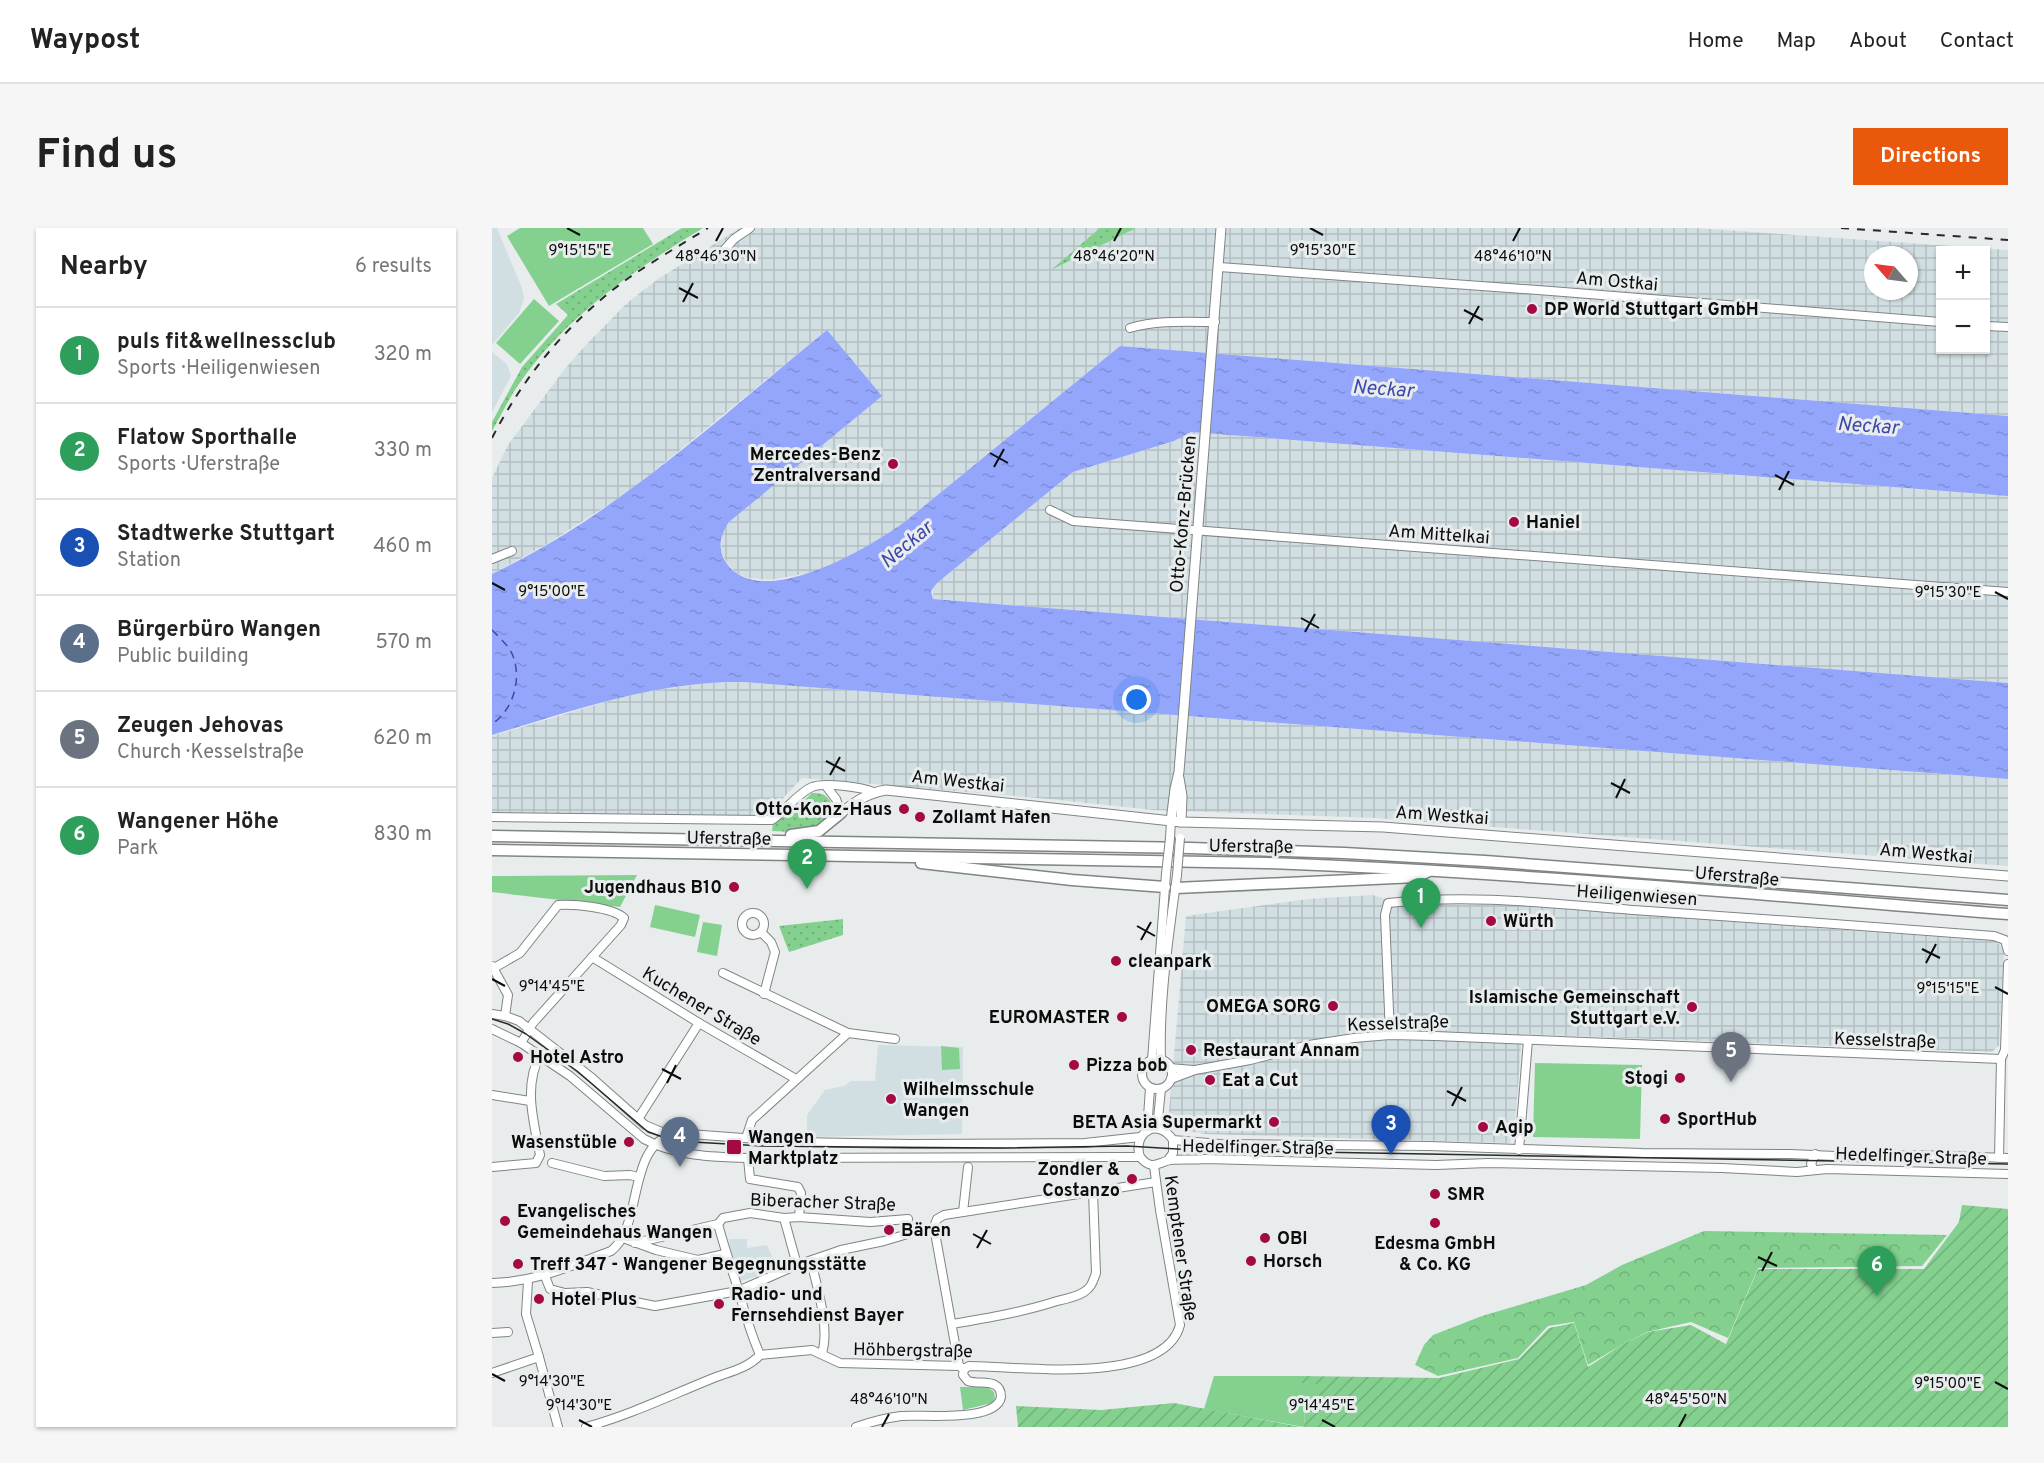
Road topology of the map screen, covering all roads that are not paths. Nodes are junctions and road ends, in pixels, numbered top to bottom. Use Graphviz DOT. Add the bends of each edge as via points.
graph roads {
  1 [pos="750,228"];
  2 [pos="1216,228"];
  3 [pos="1221,228"];
  4 [pos="718,257"];
  5 [pos="1219,263"];
  6 [pos="1215,322"];
  7 [pos="1936,322"];
  8 [pos="1990,326"];
  9 [pos="2008,327"];
  10 [pos="1130,328"];
  11 [pos="1050,510"];
  12 [pos="1198,530"];
  13 [pos="512,551"];
  14 [pos="492,559"];
  15 [pos="2008,592"];
  16 [pos="826,786"];
  17 [pos="873,792"];
  18 [pos="841,813"];
  19 [pos="492,817"];
  20 [pos="1176,822"];
  21 [pos="492,836"];
  22 [pos="783,841"];
  23 [pos="492,850"];
  24 [pos="913,858"];
  25 [pos="1432,870"];
  26 [pos="2008,876"];
  27 [pos="1170,887"];
  28 [pos="2008,900"];
  29 [pos="2008,914"];
  30 [pos="1168,916"];
  31 [pos="761,932"];
  32 [pos="2008,951"];
  33 [pos="592,957"];
  34 [pos="2008,964"];
  35 [pos="493,967"];
  36 [pos="723,973"];
  37 [pos="764,994"];
  38 [pos="492,1014"];
  39 [pos="505,1016"];
  40 [pos="699,1023"];
  41 [pos="530,1028"];
  42 [pos="492,1029"];
  43 [pos="848,1033"];
  44 [pos="1390,1035"];
  45 [pos="895,1039"];
  46 [pos="1528,1040"];
  47 [pos="521,1043"];
  48 [pos="540,1055"];
  49 [pos="2001,1059"];
  50 [pos="1152,1060"];
  51 [pos="1161,1060"];
  52 [pos="1170,1068"];
  53 [pos="1195,1070"];
  54 [pos="796,1079"];
  55 [pos="1171,1079"];
  56 [pos="1150,1088"];
  57 [pos="1161,1089"];
  58 [pos="492,1095"];
  59 [pos="530,1101"];
  60 [pos="638,1119"];
  61 [pos="652,1129"];
  62 [pos="1160,1129"];
  63 [pos="679,1133"];
  64 [pos="1144,1134"];
  65 [pos="746,1138"];
  66 [pos="1173,1140"];
  67 [pos="655,1145"];
  68 [pos="1519,1150"];
  69 [pos="1774,1154"];
  70 [pos="1815,1154"];
  71 [pos="1140,1157"];
  72 [pos="748,1158"];
  73 [pos="2004,1158"];
  74 [pos="1168,1160"];
  75 [pos="552,1163"];
  76 [pos="1154,1166"];
  77 [pos="492,1167"];
  78 [pos="968,1167"];
  79 [pos="1814,1170"];
  80 [pos="1771,1172"];
  81 [pos="2008,1174"];
  82 [pos="638,1177"];
  83 [pos="1156,1182"];
  84 [pos="1093,1192"];
  85 [pos="963,1212"];
  86 [pos="799,1217"];
  87 [pos="784,1218"];
  88 [pos="908,1219"];
  89 [pos="718,1224"];
  90 [pos="910,1233"];
  91 [pos="623,1238"];
  92 [pos="635,1243"];
  93 [pos="725,1254"];
  94 [pos="811,1261"];
  95 [pos="797,1265"];
  96 [pos="545,1276"];
  97 [pos="528,1281"];
  98 [pos="492,1283"];
  99 [pos="738,1291"];
  100 [pos="952,1324"];
  101 [pos="508,1332"];
  102 [pos="492,1333"];
  103 [pos="1178,1335"];
  104 [pos="822,1353"];
  105 [pos="760,1355"];
  106 [pos="539,1357"];
  107 [pos="961,1368"];
  108 [pos="492,1373"];
  109 [pos="557,1427"];
  110 [pos="586,1427"];
  111 [pos="856,1427"];
  1 -- 4 [label="street"];
  2 -- 5 [label="main road, Otto-Konz-Brücken"];
  3 -- 5 [label="main road, Otto-Konz-Brücken"];
  5 -- 6 [label="main road, Otto-Konz-Brücken"];
  5 -- 7 [label="street, Am Ostkai"];
  6 -- 10 [label="street" via="1147,323"];
  6 -- 12 [label="main road, Otto-Konz-Brücken"];
  8 -- 9 [label="street"];
  11 -- 12 [label="street, Am Mittelkai" via="1073,520"];
  12 -- 15 [label="street, Am Mittelkai"];
  12 -- 20 [label="main road, Otto-Konz-Brücken" via="1179,772 1174,789"];
  13 -- 14 [label="street"];
  16 -- 17 [label="street, Am Westkai"];
  16 -- 18 [label="street"];
  16 -- 19 [label="street, Am Westkai" via="806,790 772,820"];
  17 -- 18 [label="main road"];
  17 -- 20 [label="main road, Am Westkai" via="886,790"];
  18 -- 22 [label="highway" via="819,831 792,835"];
  20 -- 26 [label="main road, Am Westkai" via="1394,828"];
  20 -- 27 [label="street, Otto-Konz-Brücken, bridge" via="1170,838"];
  20 -- 27 [label="street, Otto-Konz-Brücken, bridge" via="1180,838 1177,875"];
  21 -- 22 [label="highway, Uferstraße"];
  22 -- 28 [label="highway, Uferstraße" via="1418,856"];
  23 -- 24 [label="highway, Uferstraße"];
  24 -- 25 [label="highway, Uferstraße" via="1267,862"];
  24 -- 27 [label="highway" via="924,864"];
  25 -- 27 [label="highway" via="1417,877"];
  25 -- 29 [label="highway, Uferstraße"];
  27 -- 30 [label="street, Otto-Konz-Brücken"];
  30 -- 50 [label="street, Otto-Konz-Brücken"];
  30 -- 51 [label="street, Otto-Konz-Brücken"];
  31 -- 37 [label="street" via="775,952"];
  32 -- 44 [label="street, Heiligenwiesen" via="2005,940 1994,936 1852,925 1510,901 1388,903 1385,915"];
  33 -- 35 [label="street" via="624,918 618,912 558,905 520,953"];
  33 -- 40 [label="street, Kuchener Straße"];
  33 -- 41 [label="street"];
  34 -- 49 [label="street" via="2005,1050"];
  35 -- 39 [label="street" via="508,995"];
  36 -- 37 [label="street"];
  37 -- 43 [label="street"];
  38 -- 39 [label="street"];
  39 -- 41 [label="street"];
  40 -- 54 [label="street, Kuchener Straße"];
  40 -- 60 [label="street"];
  41 -- 47 [label="street"];
  41 -- 60 [label="street"];
  42 -- 47 [label="street"];
  43 -- 45 [label="street"];
  43 -- 54 [label="street"];
  44 -- 46 [label="street, Kesselstraße"];
  44 -- 53 [label="street, Kesselstraße" via="1309,1045"];
  46 -- 49 [label="street, Kesselstraße"];
  46 -- 68 [label="street"];
  47 -- 48 [label="street"];
  48 -- 59 [label="street"];
  48 -- 67 [label="street"];
  49 -- 73 [label="street"];
  50 -- 51 [label="street"];
  50 -- 56 [label="street, Otto-Konz-Brücken" via="1145,1064 1142,1074"];
  51 -- 52 [label="street"];
  52 -- 53 [label="street, Kesselstraße"];
  52 -- 55 [label="street"];
  53 -- 55 [label="street, Kesselstraße"];
  54 -- 65 [label="street" via="752,1120"];
  55 -- 57 [label="street"];
  56 -- 57 [label="street"];
  56 -- 64 [label="street, Otto-Konz-Brücken"];
  57 -- 62 [label="street"];
  58 -- 59 [label="street"];
  59 -- 77 [label="street" via="539,1159 536,1163"];
  60 -- 61 [label="street"];
  61 -- 63 [label="street, Hedelfinger Straße"];
  61 -- 67 [label="street"];
  62 -- 64 [label="street, Hedelfinger Straße"];
  62 -- 66 [label="street, Hedelfinger Straße"];
  63 -- 65 [label="street, Hedelfinger Straße"];
  63 -- 67 [label="street"];
  64 -- 65 [label="street, Hedelfinger Straße" via="1088,1143 910,1144"];
  64 -- 71 [label="street, Otto-Konz-Brücken" via="1137,1149"];
  66 -- 68 [label="street, Hedelfinger Straße"];
  66 -- 74 [label="street"];
  67 -- 72 [label="street" via="698,1155"];
  67 -- 82 [label="street"];
  68 -- 69 [label="street, Hedelfinger Straße"];
  69 -- 70 [label="street, Hedelfinger Straße"];
  69 -- 80 [label="street" via="1776,1164"];
  70 -- 73 [label="street, Hedelfinger Straße"];
  70 -- 79 [label="street, Hedelfinger Straße" via="1811,1164"];
  71 -- 72 [label="street"];
  71 -- 76 [label="street"];
  72 -- 86 [label="street" via="750,1179 798,1187"];
  74 -- 76 [label="street, Hedelfinger Straße"];
  74 -- 80 [label="street, Hedelfinger Straße" via="1702,1167"];
  75 -- 82 [label="street" via="604,1176"];
  76 -- 83 [label="street, Kemptener Straße"];
  78 -- 85 [label="street"];
  79 -- 80 [label="street, Hedelfinger Straße"];
  79 -- 81 [label="street, Hedelfinger Straße"];
  82 -- 91 [label="street"];
  83 -- 84 [label="street"];
  83 -- 103 [label="street, Kemptener Straße" via="1180,1325"];
  84 -- 85 [label="street"];
  84 -- 100 [label="street" via="1096,1273 1084,1292 1041,1307"];
  85 -- 100 [label="street" via="944,1215 934,1227"];
  86 -- 87 [label="street, Biberacher Straße"];
  86 -- 88 [label="street, Biberacher Straße" via="870,1222"];
  87 -- 89 [label="street, Biberacher Straße" via="750,1213 723,1218"];
  87 -- 95 [label="street"];
  89 -- 92 [label="street, Biberacher Straße"];
  89 -- 93 [label="street"];
  90 -- 94 [label="street"];
  91 -- 92 [label="street"];
  91 -- 96 [label="street" via="611,1251"];
  92 -- 93 [label="street" via="698,1260"];
  93 -- 99 [label="street"];
  94 -- 95 [label="street"];
  94 -- 104 [label="street" via="821,1303 825,1343"];
  95 -- 99 [label="street"];
  96 -- 97 [label="street"];
  96 -- 99 [label="street" via="550,1289 557,1292 587,1292 656,1306"];
  97 -- 98 [label="street"];
  97 -- 106 [label="street" via="526,1314"];
  99 -- 105 [label="street"];
  100 -- 107 [label="street"];
  101 -- 102 [label="street"];
  103 -- 107 [label="street, Höhbergstraße" via="1165,1347 1123,1366"];
  104 -- 105 [label="street, Höhbergstraße" via="812,1350"];
  104 -- 107 [label="street, Höhbergstraße" via="840,1363"];
  105 -- 110 [label="street, Höhbergstraße" via="753,1363 616,1419"];
  106 -- 108 [label="street"];
  106 -- 109 [label="street"];
  107 -- 111 [label="street" via="968,1381 998,1386 1001,1393 996,1406 962,1415 903,1416"];
}
